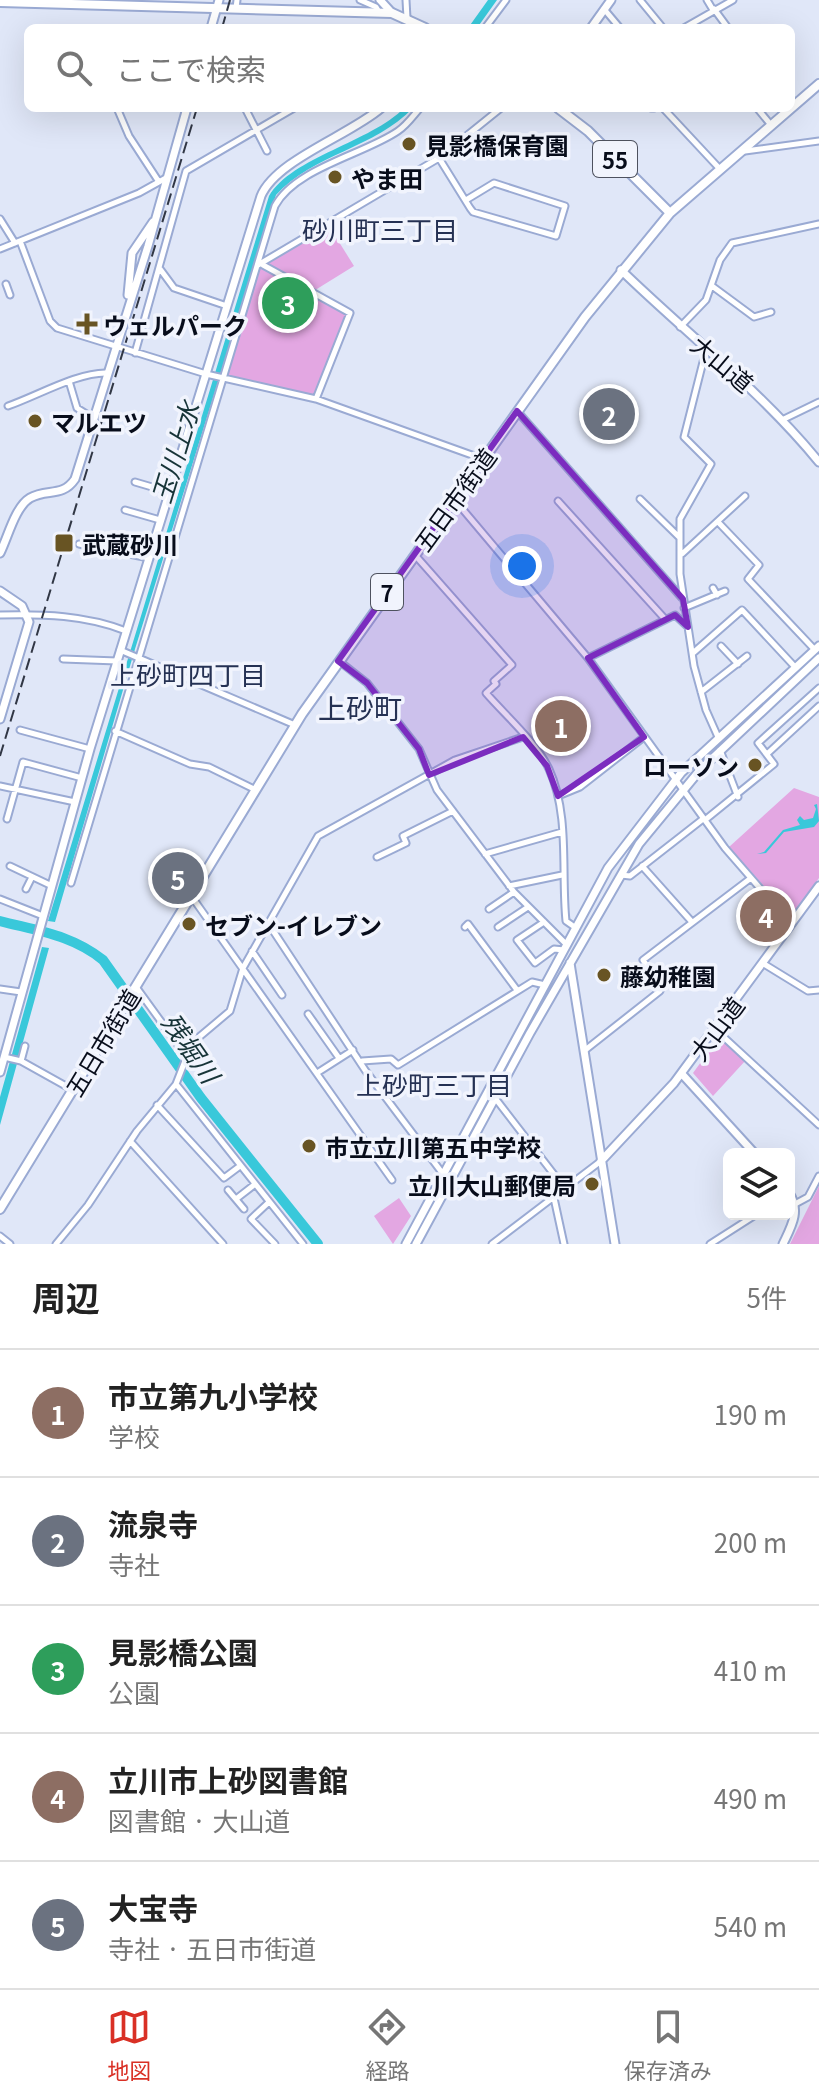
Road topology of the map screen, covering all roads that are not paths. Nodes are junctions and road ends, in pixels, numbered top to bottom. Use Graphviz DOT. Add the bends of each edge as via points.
graph roads {
  1 [pos="360,0"];
  2 [pos="380,0"];
  3 [pos="406,0"];
  4 [pos="506,0"];
  5 [pos="611,0"];
  6 [pos="640,0"];
  7 [pos="707,0"];
  8 [pos="733,0"];
  9 [pos="0,2"];
  10 [pos="68,3"];
  11 [pos="176,4"];
  12 [pos="218,4"];
  13 [pos="236,4"];
  14 [pos="604,9"];
  15 [pos="714,10"];
  16 [pos="379,12"];
  17 [pos="392,13"];
  18 [pos="407,18"];
  19 [pos="212,24"];
  20 [pos="418,24"];
  21 [pos="488,24"];
  22 [pos="594,24"];
  23 [pos="617,24"];
  24 [pos="660,24"];
  25 [pos="691,24"];
  26 [pos="725,24"];
  27 [pos="819,84"];
  28 [pos="795,104"];
  29 [pos="119,112"];
  30 [pos="186,112"];
  31 [pos="247,112"];
  32 [pos="286,112"];
  33 [pos="376,112"];
  34 [pos="417,112"];
  35 [pos="496,112"];
  36 [pos="563,112"];
  37 [pos="667,112"];
  38 [pos="760,112"];
  39 [pos="786,112"];
  40 [pos="771,125"];
  41 [pos="256,128"];
  42 [pos="819,141"];
  43 [pos="267,151"];
  44 [pos="738,152"];
  45 [pos="439,158"];
  46 [pos="718,167"];
  47 [pos="163,180"];
  48 [pos="466,200"];
  49 [pos="670,213"];
  50 [pos="0,219"];
  51 [pos="154,220"];
  52 [pos="819,224"];
  53 [pos="18,242"];
  54 [pos="0,249"];
  55 [pos="260,265"];
  56 [pos="159,268"];
  57 [pos="621,270"];
  58 [pos="712,286"];
  59 [pos="8,289"];
  60 [pos="0,293"];
  61 [pos="129,300"];
  62 [pos="227,306"];
  63 [pos="771,312"];
  64 [pos="680,327"];
  65 [pos="115,346"];
  66 [pos="706,350"];
  67 [pos="135,353"];
  68 [pos="107,373"];
  69 [pos="208,374"];
  70 [pos="222,378"];
  71 [pos="69,381"];
  72 [pos="316,399"];
  73 [pos="819,403"];
  74 [pos="8,406"];
  75 [pos="517,411"];
  76 [pos="93,418"];
  77 [pos="784,419"];
  78 [pos="483,459"];
  79 [pos="819,462"];
  80 [pos="135,482"];
  81 [pos="169,492"];
  82 [pos="745,496"];
  83 [pos="454,499"];
  84 [pos="640,499"];
  85 [pos="558,501"];
  86 [pos="125,510"];
  87 [pos="160,520"];
  88 [pos="718,522"];
  89 [pos="680,537"];
  90 [pos="2,544"];
  91 [pos="79,544"];
  92 [pos="0,553"];
  93 [pos="414,554"];
  94 [pos="681,555"];
  95 [pos="149,558"];
  96 [pos="713,588"];
  97 [pos="0,591"];
  98 [pos="725,591"];
  99 [pos="717,595"];
  100 [pos="683,599"];
  101 [pos="684,608"];
  102 [pos="28,614"];
  103 [pos="0,615"];
  104 [pos="665,619"];
  105 [pos="688,627"];
  106 [pos="126,631"];
  107 [pos="721,646"];
  108 [pos="122,651"];
  109 [pos="818,651"];
  110 [pos="692,653"];
  111 [pos="136,656"];
  112 [pos="747,656"];
  113 [pos="588,658"];
  114 [pos="63,659"];
  115 [pos="117,661"];
  116 [pos="338,661"];
  117 [pos="738,664"];
  118 [pos="795,667"];
  119 [pos="819,688"];
  120 [pos="701,692"];
  121 [pos="819,706"];
  122 [pos="2,708"];
  123 [pos="0,719"];
  124 [pos="295,725"];
  125 [pos="20,730"];
  126 [pos="115,731"];
  127 [pos="523,737"];
  128 [pos="644,737"];
  129 [pos="718,737"];
  130 [pos="90,749"];
  131 [pos="720,750"];
  132 [pos="767,754"];
  133 [pos="429,775"];
  134 [pos="82,778"];
  135 [pos="675,780"];
  136 [pos="0,786"];
  137 [pos="683,789"];
  138 [pos="16,790"];
  139 [pos="256,790"];
  140 [pos="558,796"];
  141 [pos="738,797"];
  142 [pos="75,802"];
  143 [pos="453,811"];
  144 [pos="7,819"];
  145 [pos="704,819"];
  146 [pos="562,832"];
  147 [pos="485,854"];
  148 [pos="377,857"];
  149 [pos="10,866"];
  150 [pos="642,866"];
  151 [pos="562,875"];
  152 [pos="620,875"];
  153 [pos="32,877"];
  154 [pos="751,878"];
  155 [pos="71,883"];
  156 [pos="52,886"];
  157 [pos="509,886"];
  158 [pos="819,886"];
  159 [pos="26,889"];
  160 [pos="514,892"];
  161 [pos="191,897"];
  162 [pos="0,899"];
  163 [pos="528,907"];
  164 [pos="489,909"];
  165 [pos="42,920"];
  166 [pos="544,922"];
  167 [pos="692,922"];
  168 [pos="268,923"];
  169 [pos="791,924"];
  170 [pos="465,927"];
  171 [pos="498,927"];
  172 [pos="577,928"];
  173 [pos="566,947"];
  174 [pos="252,951"];
  175 [pos="570,963"];
  176 [pos="764,964"];
  177 [pos="243,968"];
  178 [pos="546,985"];
  179 [pos="0,989"];
  180 [pos="135,989"];
  181 [pos="517,990"];
  182 [pos="21,992"];
  183 [pos="819,992"];
  184 [pos="282,995"];
  185 [pos="308,1014"];
  186 [pos="716,1030"];
  187 [pos="25,1046"];
  188 [pos="353,1049"];
  189 [pos="583,1051"];
  190 [pos="189,1052"];
  191 [pos="7,1058"];
  192 [pos="339,1058"];
  193 [pos="20,1061"];
  194 [pos="361,1061"];
  195 [pos="0,1072"];
  196 [pos="317,1073"];
  197 [pos="682,1074"];
  198 [pos="177,1082"];
  199 [pos="73,1090"];
  200 [pos="495,1098"];
  201 [pos="157,1105"];
  202 [pos="819,1125"];
  203 [pos="130,1141"];
  204 [pos="750,1148"];
  205 [pos="601,1161"];
  206 [pos="240,1166"];
  207 [pos="819,1176"];
  208 [pos="441,1177"];
  209 [pos="392,1180"];
  210 [pos="254,1185"];
  211 [pos="228,1190"];
  212 [pos="445,1190"];
  213 [pos="566,1190"];
  214 [pos="554,1198"];
  215 [pos="236,1199"];
  216 [pos="268,1203"];
  217 [pos="795,1204"];
  218 [pos="0,1209"];
  219 [pos="244,1209"];
  220 [pos="749,1220"];
  221 [pos="794,1220"];
  222 [pos="505,1235"];
  223 [pos="0,1236"];
  224 [pos="718,1242"];
  225 [pos="412,1243"];
  226 [pos="10,1244"];
  227 [pos="56,1244"];
  228 [pos="223,1244"];
  229 [pos="275,1244"];
  230 [pos="303,1244"];
  231 [pos="492,1244"];
  232 [pos="509,1244"];
  233 [pos="564,1244"];
  234 [pos="615,1244"];
  235 [pos="710,1244"];
  236 [pos="783,1244"];
  1 -- 16 [label="street"];
  2 -- 17 [label="street"];
  3 -- 18 [label="street"];
  4 -- 21 [label="street"];
  5 -- 14 [label="street"];
  6 -- 24 [label="street"];
  7 -- 15 [label="street"];
  8 -- 15 [label="street"];
  9 -- 10 [label="main road"];
  10 -- 11 [label="main road"];
  11 -- 12 [label="main road"];
  12 -- 13 [label="main road"];
  12 -- 19 [label="street"];
  13 -- 16 [label="main road"];
  14 -- 22 [label="street"];
  14 -- 23 [label="street"];
  15 -- 25 [label="street"];
  15 -- 26 [label="street"];
  16 -- 17 [label="main road"];
  17 -- 18 [label="main road"];
  18 -- 20 [label="main road"];
  27 -- 28 [label="main road, 五日市街道 / 7"];
  29 -- 47 [label="street" via="129,136"];
  30 -- 47 [label="street"];
  31 -- 41 [label="street"];
  32 -- 41 [label="street"];
  33 -- 62 [label="street" via="268,183"];
  34 -- 55 [label="street" via="402,129 350,153 281,197"];
  35 -- 45 [label="street"];
  36 -- 49 [label="main road, 55"];
  37 -- 46 [label="street"];
  38 -- 40 [label="street"];
  39 -- 40 [label="main road, 五日市街道 / 7"];
  40 -- 44 [label="main road, 五日市街道 / 7"];
  41 -- 43 [label="street"];
  41 -- 56 [label="street" via="186,171"];
  42 -- 44 [label="street"];
  44 -- 46 [label="main road, 五日市街道 / 7"];
  45 -- 48 [label="street"];
  45 -- 55 [label="street"];
  46 -- 49 [label="main road, 五日市街道 / 7"];
  47 -- 51 [label="street"];
  47 -- 53 [label="street"];
  48 -- 48 [label="street" via="494,183 565,206 556,236 473,212"];
  49 -- 57 [label="main road, 五日市街道 / 7"];
  50 -- 53 [label="street"];
  51 -- 61 [label="street"];
  51 -- 61 [label="street" via="132,253"];
  52 -- 58 [label="street" via="732,243"];
  53 -- 54 [label="street"];
  53 -- 65 [label="street" via="53,325"];
  55 -- 70 [label="street"];
  55 -- 72 [label="street" via="350,313"];
  56 -- 62 [label="street" via="174,288"];
  56 -- 67 [label="street"];
  57 -- 64 [label="street, 大山道"];
  57 -- 75 [label="main road, 五日市街道 / 7"];
  58 -- 63 [label="street" via="754,317"];
  58 -- 64 [label="street"];
  59 -- 60 [label="street"];
  61 -- 65 [label="street"];
  62 -- 69 [label="street"];
  64 -- 66 [label="street, 大山道"];
  65 -- 67 [label="street"];
  65 -- 68 [label="street"];
  66 -- 77 [label="street, 大山道"];
  66 -- 89 [label="street" via="684,437 711,464 680,519"];
  67 -- 69 [label="street"];
  68 -- 71 [label="street"];
  68 -- 76 [label="street"];
  69 -- 70 [label="street"];
  69 -- 81 [label="street"];
  70 -- 72 [label="street"];
  70 -- 111 [label="street"];
  71 -- 74 [label="street"];
  71 -- 76 [label="street" via="77,408"];
  72 -- 78 [label="street"];
  73 -- 77 [label="street"];
  75 -- 78 [label="main road, 五日市街道 / 7"];
  75 -- 100 [label="street"];
  76 -- 90 [label="street" via="70,486 28,499"];
  77 -- 79 [label="street, 大山道"];
  78 -- 83 [label="main road, 五日市街道 / 7"];
  80 -- 81 [label="street"];
  81 -- 87 [label="street"];
  82 -- 88 [label="street"];
  83 -- 93 [label="main road, 五日市街道 / 7"];
  83 -- 113 [label="street"];
  84 -- 89 [label="street"];
  85 -- 104 [label="street"];
  86 -- 87 [label="street"];
  87 -- 95 [label="street"];
  88 -- 94 [label="street"];
  88 -- 109 [label="street" via="759,565 748,579"];
  89 -- 94 [label="street"];
  90 -- 92 [label="street"];
  91 -- 95 [label="street"];
  93 -- 116 [label="main road, 五日市街道 / 7"];
  93 -- 127 [label="street" via="512,665 486,693"];
  94 -- 100 [label="street"];
  95 -- 106 [label="street"];
  96 -- 99 [label="street"];
  97 -- 102 [label="street"];
  98 -- 99 [label="street"];
  99 -- 101 [label="street"];
  100 -- 101 [label="street"];
  101 -- 105 [label="street"];
  102 -- 103 [label="street"];
  102 -- 106 [label="street" via="107,623"];
  102 -- 122 [label="street" via="27,636"];
  104 -- 105 [label="street" via="675,615"];
  104 -- 113 [label="street"];
  105 -- 110 [label="street"];
  106 -- 108 [label="street"];
  107 -- 117 [label="street"];
  108 -- 111 [label="street"];
  108 -- 115 [label="street"];
  109 -- 118 [label="street"];
  109 -- 131 [label="street"];
  110 -- 118 [label="street" via="742,610"];
  110 -- 120 [label="street"];
  111 -- 124 [label="street"];
  111 -- 126 [label="street"];
  112 -- 117 [label="street"];
  113 -- 128 [label="street"];
  114 -- 115 [label="street"];
  115 -- 130 [label="street"];
  116 -- 124 [label="main road, 五日市街道 / 7"];
  116 -- 133 [label="street" via="367,683 419,749"];
  117 -- 120 [label="street"];
  118 -- 129 [label="street"];
  119 -- 132 [label="street" via="758,743"];
  120 -- 129 [label="street"];
  121 -- 132 [label="street"];
  122 -- 123 [label="street"];
  124 -- 139 [label="main road, 五日市街道 / 7"];
  125 -- 130 [label="street"];
  126 -- 139 [label="street"];
  126 -- 155 [label="street"];
  127 -- 133 [label="street" via="455,760"];
  127 -- 140 [label="street" via="547,766"];
  128 -- 135 [label="street"];
  128 -- 140 [label="street" via="580,787"];
  129 -- 135 [label="street"];
  130 -- 134 [label="street"];
  131 -- 137 [label="street"];
  131 -- 141 [label="street"];
  132 -- 141 [label="street" via="774,764"];
  133 -- 143 [label="street"];
  133 -- 168 [label="street" via="318,836"];
  134 -- 138 [label="street" via="23,762"];
  134 -- 142 [label="street"];
  135 -- 137 [label="street"];
  135 -- 172 [label="street" via="608,868"];
  136 -- 138 [label="street"];
  137 -- 145 [label="street"];
  137 -- 152 [label="street"];
  138 -- 142 [label="street"];
  138 -- 144 [label="street"];
  139 -- 161 [label="main road, 五日市街道 / 7"];
  140 -- 146 [label="street"];
  141 -- 145 [label="street"];
  142 -- 156 [label="street"];
  143 -- 147 [label="street"];
  143 -- 148 [label="street" via="403,836 406,843"];
  145 -- 150 [label="street"];
  145 -- 154 [label="street"];
  146 -- 147 [label="street"];
  146 -- 151 [label="street"];
  147 -- 157 [label="street"];
  149 -- 153 [label="street"];
  150 -- 152 [label="street" via="630,876"];
  150 -- 167 [label="street"];
  151 -- 157 [label="street"];
  151 -- 172 [label="street" via="566,921"];
  152 -- 175 [label="street"];
  153 -- 156 [label="street"];
  153 -- 159 [label="street"];
  154 -- 167 [label="street"];
  154 -- 169 [label="street"];
  156 -- 165 [label="street"];
  157 -- 160 [label="street"];
  158 -- 169 [label="street, 大山道"];
  160 -- 163 [label="street"];
  160 -- 164 [label="street"];
  161 -- 177 [label="street"];
  161 -- 180 [label="main road, 五日市街道 / 7"];
  162 -- 165 [label="street"];
  163 -- 166 [label="street"];
  163 -- 171 [label="street"];
  165 -- 182 [label="street"];
  166 -- 173 [label="street"];
  166 -- 173 [label="street" via="517,940 535,963"];
  167 -- 189 [label="street" via="643,960 660,991"];
  168 -- 174 [label="street"];
  168 -- 188 [label="street"];
  169 -- 176 [label="street, 大山道"];
  170 -- 181 [label="street" via="468,924"];
  172 -- 173 [label="street"];
  173 -- 175 [label="street"];
  173 -- 178 [label="street"];
  174 -- 177 [label="street"];
  174 -- 184 [label="street"];
  175 -- 189 [label="street"];
  175 -- 200 [label="street"];
  176 -- 183 [label="street" via="808,991"];
  176 -- 186 [label="street, 大山道"];
  177 -- 190 [label="street" via="230,1011 192,1043"];
  177 -- 196 [label="street"];
  178 -- 181 [label="street" via="532,982"];
  178 -- 208 [label="street"];
  179 -- 182 [label="street"];
  180 -- 190 [label="street" via="181,1049"];
  180 -- 199 [label="main road, 五日市街道 / 7"];
  181 -- 194 [label="street" via="398,1065 391,1059"];
  182 -- 191 [label="street"];
  185 -- 192 [label="street"];
  186 -- 197 [label="street, 大山道"];
  186 -- 202 [label="street"];
  187 -- 193 [label="street"];
  188 -- 192 [label="street"];
  188 -- 194 [label="street"];
  189 -- 205 [label="street"];
  190 -- 198 [label="street"];
  191 -- 193 [label="street"];
  191 -- 195 [label="street"];
  192 -- 196 [label="street"];
  193 -- 199 [label="street"];
  194 -- 208 [label="street"];
  196 -- 209 [label="street"];
  197 -- 204 [label="street"];
  197 -- 205 [label="street, 大山道"];
  198 -- 201 [label="street"];
  198 -- 206 [label="street"];
  199 -- 218 [label="main road, 五日市街道 / 7"];
  200 -- 212 [label="street"];
  200 -- 213 [label="street"];
  201 -- 203 [label="street"];
  201 -- 206 [label="street" via="224,1178"];
  203 -- 227 [label="street"];
  203 -- 228 [label="street"];
  205 -- 213 [label="street"];
  205 -- 234 [label="street"];
  206 -- 210 [label="street"];
  207 -- 217 [label="street" via="808,1197"];
  208 -- 212 [label="street"];
  208 -- 225 [label="street"];
  210 -- 215 [label="street"];
  210 -- 216 [label="street"];
  211 -- 215 [label="street"];
  212 -- 225 [label="street"];
  213 -- 214 [label="street"];
  214 -- 222 [label="street"];
  214 -- 233 [label="street"];
  215 -- 219 [label="street"];
  216 -- 229 [label="street" via="251,1219"];
  216 -- 230 [label="street"];
  220 -- 224 [label="street"];
  221 -- 236 [label="street"];
  222 -- 231 [label="street"];
  222 -- 232 [label="street"];
  223 -- 226 [label="street"];
  224 -- 235 [label="street"];
}
